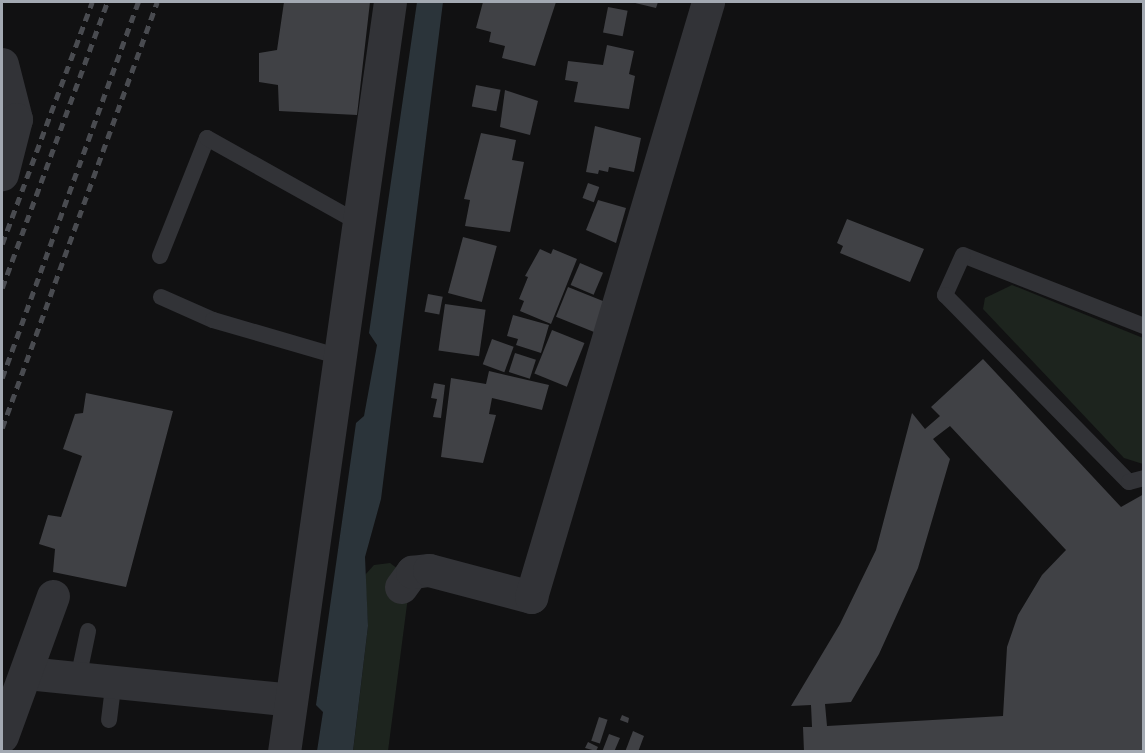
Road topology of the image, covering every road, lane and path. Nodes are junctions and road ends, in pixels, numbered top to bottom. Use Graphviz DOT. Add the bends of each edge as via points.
graph roads {
  1 [pos="390,2"];
  2 [pos="708,2"];
  3 [pos="2,64"];
  4 [pos="2,174"];
  5 [pos="359,223"];
  6 [pos="160,256"];
  7 [pos="161,297"];
  8 [pos="1143,326"];
  9 [pos="340,357"];
  10 [pos="1143,478"];
  11 [pos="401,588"];
  12 [pos="53,596"];
  13 [pos="88,631"];
  14 [pos="27,673"];
  15 [pos="78,679"];
  16 [pos="114,682"];
  17 [pos="291,700"];
  18 [pos="108,720"];
  19 [pos="2,736"];
  20 [pos="284,752"];
  1 -- 5 [label="street"];
  2 -- 11 [label="street" via="531,597 429,570 412,572"];
  3 -- 4 [label="street" via="16,119"];
  5 -- 6 [label="lane" via="207,138"];
  5 -- 9 [label="street"];
  7 -- 9 [label="lane" via="213,320"];
  8 -- 10 [label="lane" via="963,255 945,295 1129,482"];
  9 -- 17 [label="street"];
  12 -- 14 [label="street"];
  13 -- 15 [label="lane"];
  14 -- 15 [label="street"];
  14 -- 19 [label="street"];
  15 -- 16 [label="street"];
  16 -- 17 [label="street"];
  16 -- 18 [label="lane"];
  17 -- 20 [label="street"];
}
